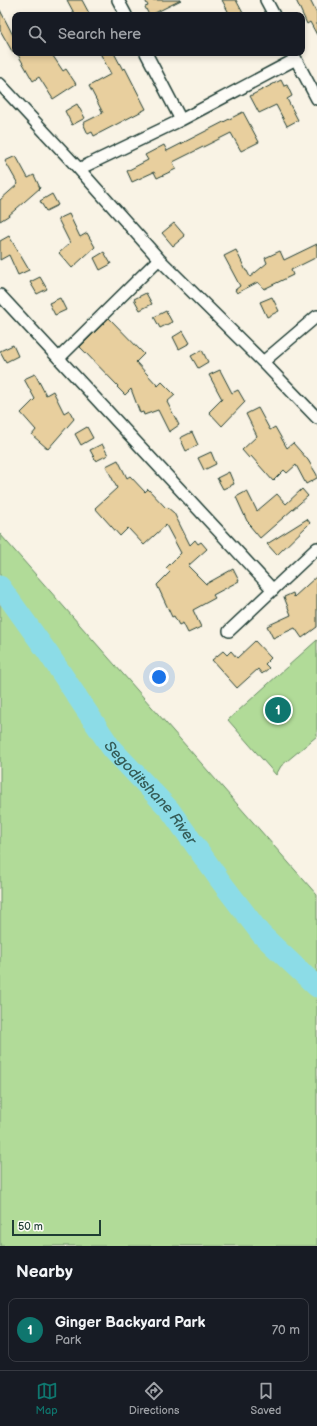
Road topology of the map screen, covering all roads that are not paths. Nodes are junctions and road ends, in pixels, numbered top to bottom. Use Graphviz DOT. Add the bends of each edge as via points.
graph roads {
  1 [pos="118,0"];
  2 [pos="266,0"];
  3 [pos="124,12"];
  4 [pos="272,12"];
  5 [pos="148,56"];
  6 [pos="294,56"];
  7 [pos="0,84"];
  8 [pos="317,99"];
  9 [pos="181,120"];
  10 [pos="79,169"];
  11 [pos="159,260"];
  12 [pos="0,295"];
  13 [pos="317,316"];
  14 [pos="59,358"];
  15 [pos="263,362"];
  16 [pos="317,418"];
  17 [pos="317,548"];
  18 [pos="273,590"];
  19 [pos="229,631"];
  1 -- 3 [label="street"];
  2 -- 4 [label="street"];
  5 -- 9 [label="street"];
  6 -- 8 [label="street"];
  6 -- 9 [label="street"];
  7 -- 10 [label="street"];
  9 -- 10 [label="street"];
  10 -- 11 [label="street"];
  11 -- 14 [label="street"];
  11 -- 15 [label="street"];
  12 -- 14 [label="street"];
  13 -- 15 [label="street"];
  14 -- 18 [label="street"];
  15 -- 16 [label="street"];
  17 -- 18 [label="street"];
  18 -- 19 [label="street"];
}
